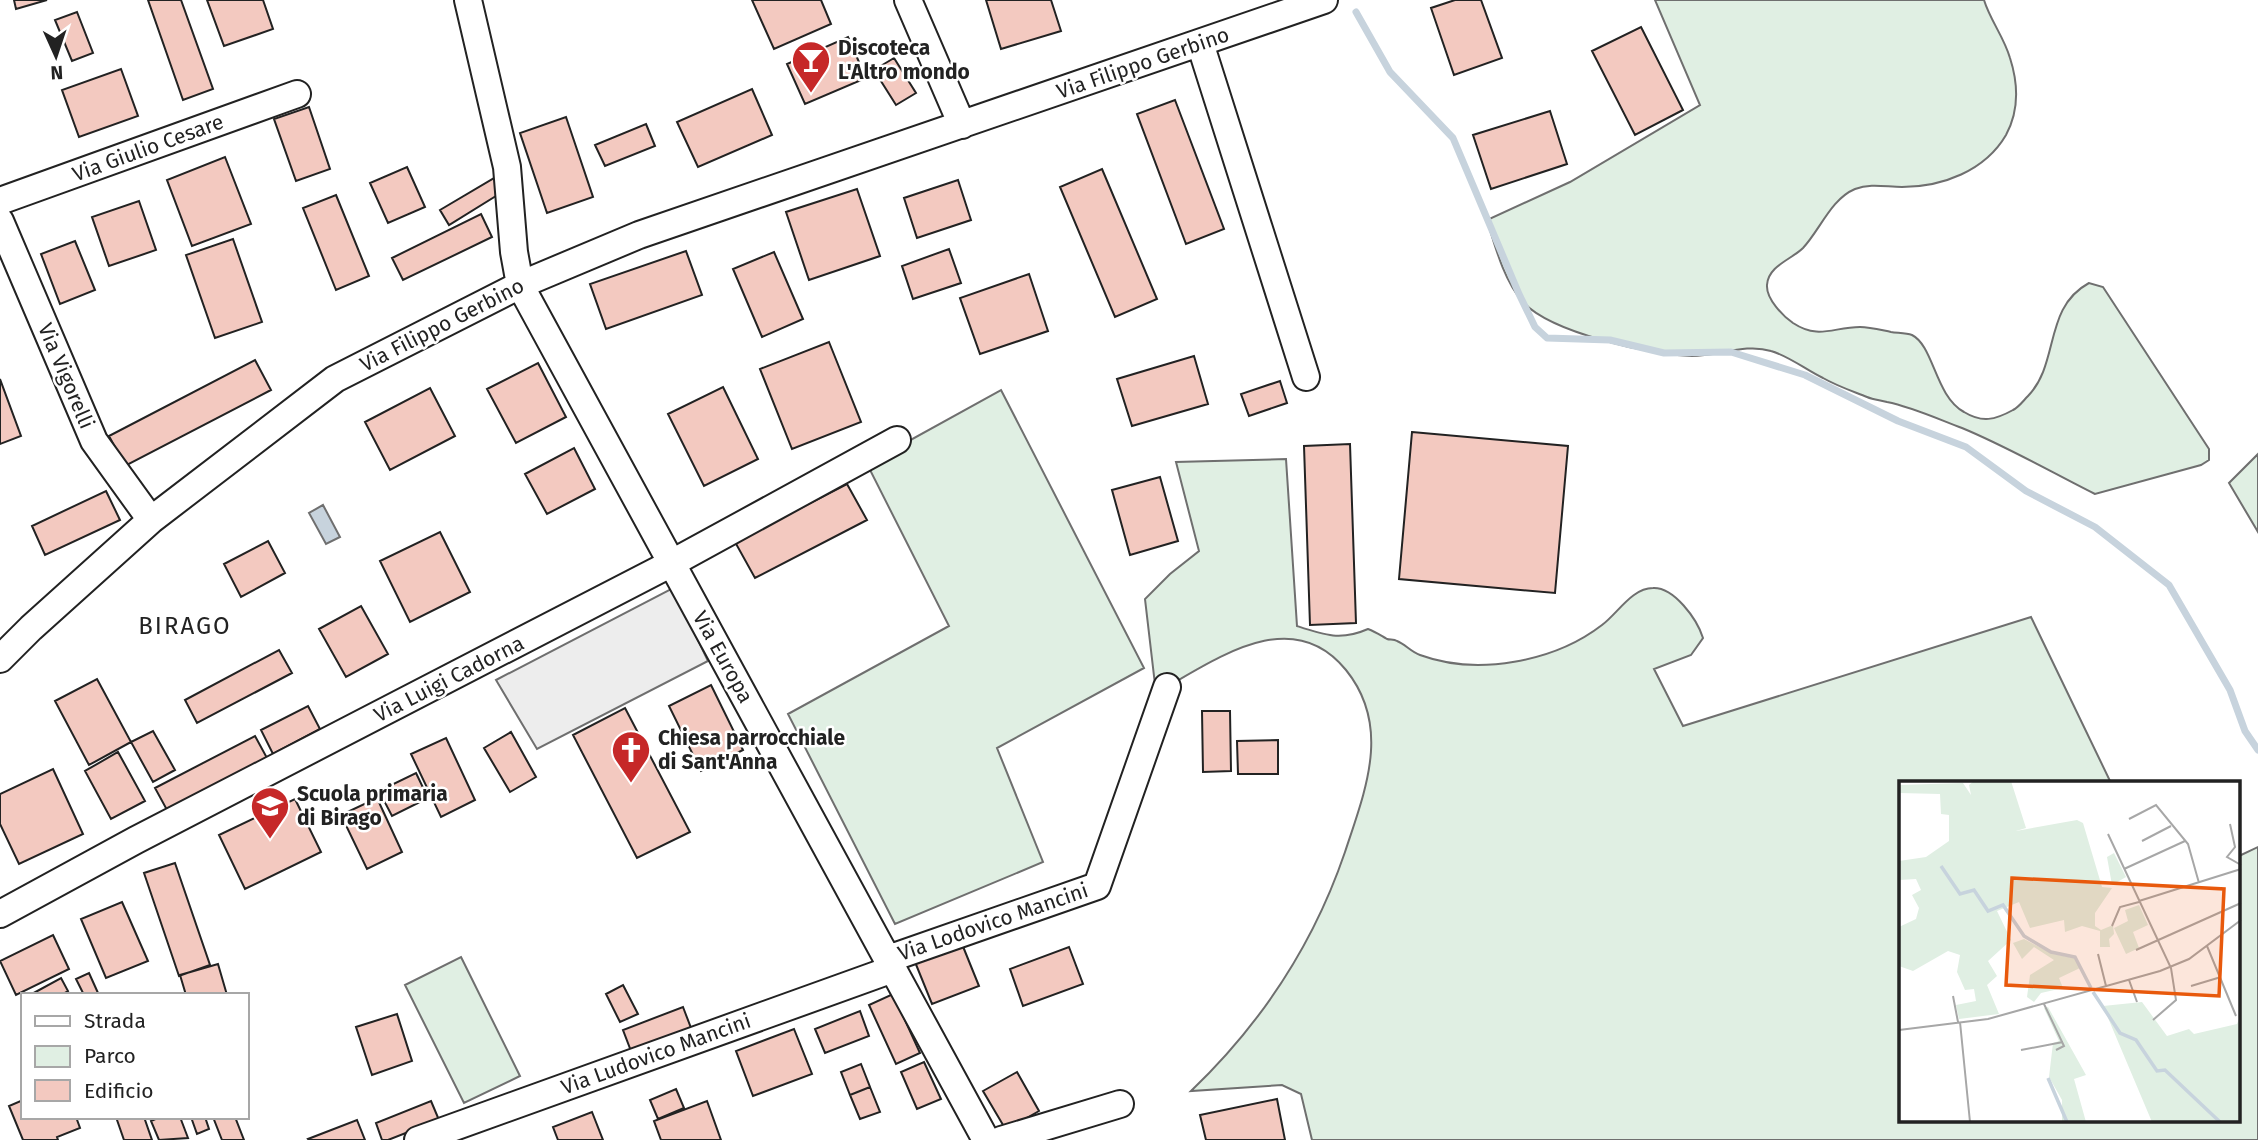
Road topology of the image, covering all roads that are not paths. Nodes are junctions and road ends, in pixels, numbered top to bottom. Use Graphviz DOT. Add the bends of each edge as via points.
graph roads {
  1 [pos="468,0"];
  2 [pos="908,0"];
  3 [pos="1324,0"];
  4 [pos="1200,43"];
  5 [pos="297,94"];
  6 [pos="962,125"];
  7 [pos="0,201"];
  8 [pos="0,221"];
  9 [pos="520,285"];
  10 [pos="1306,377"];
  11 [pos="897,440"];
  12 [pos="151,520"];
  13 [pos="672,563"];
  14 [pos="0,659"];
  15 [pos="1167,687"];
  16 [pos="0,914"];
  17 [pos="890,964"];
  18 [pos="1120,1104"];
  19 [pos="418,1140"];
  20 [pos="986,1140"];
  21 [pos="1002,1140"];
  1 -- 9 [label="street, Via Europa" via="508,167"];
  2 -- 6 [label="street"];
  3 -- 4 [label="street, Via Filippo Gerbino"];
  4 -- 6 [label="street, Via Filippo Gerbino"];
  4 -- 10 [label="street"];
  5 -- 7 [label="street, Via Giulio Cesare"];
  6 -- 9 [label="street, Via Filippo Gerbino" via="639,235"];
  8 -- 12 [label="street, Via Vigorelli" via="94,441"];
  9 -- 12 [label="street, Via Filippo Gerbino" via="335,379"];
  9 -- 13 [label="street, Via Europa"];
  11 -- 13 [label="street, Via Luigi Cadorna"];
  12 -- 14 [label="street, Via Filippo Gerbino"];
  13 -- 16 [label="street, Via Luigi Cadorna"];
  13 -- 17 [label="street, Via Europa"];
  15 -- 17 [label="street, Via Lodovico Mancini" via="1097,886"];
  17 -- 19 [label="street, Via Ludovico Mancini"];
  17 -- 20 [label="street, Via Europa"];
  18 -- 21 [label="street"];
}
